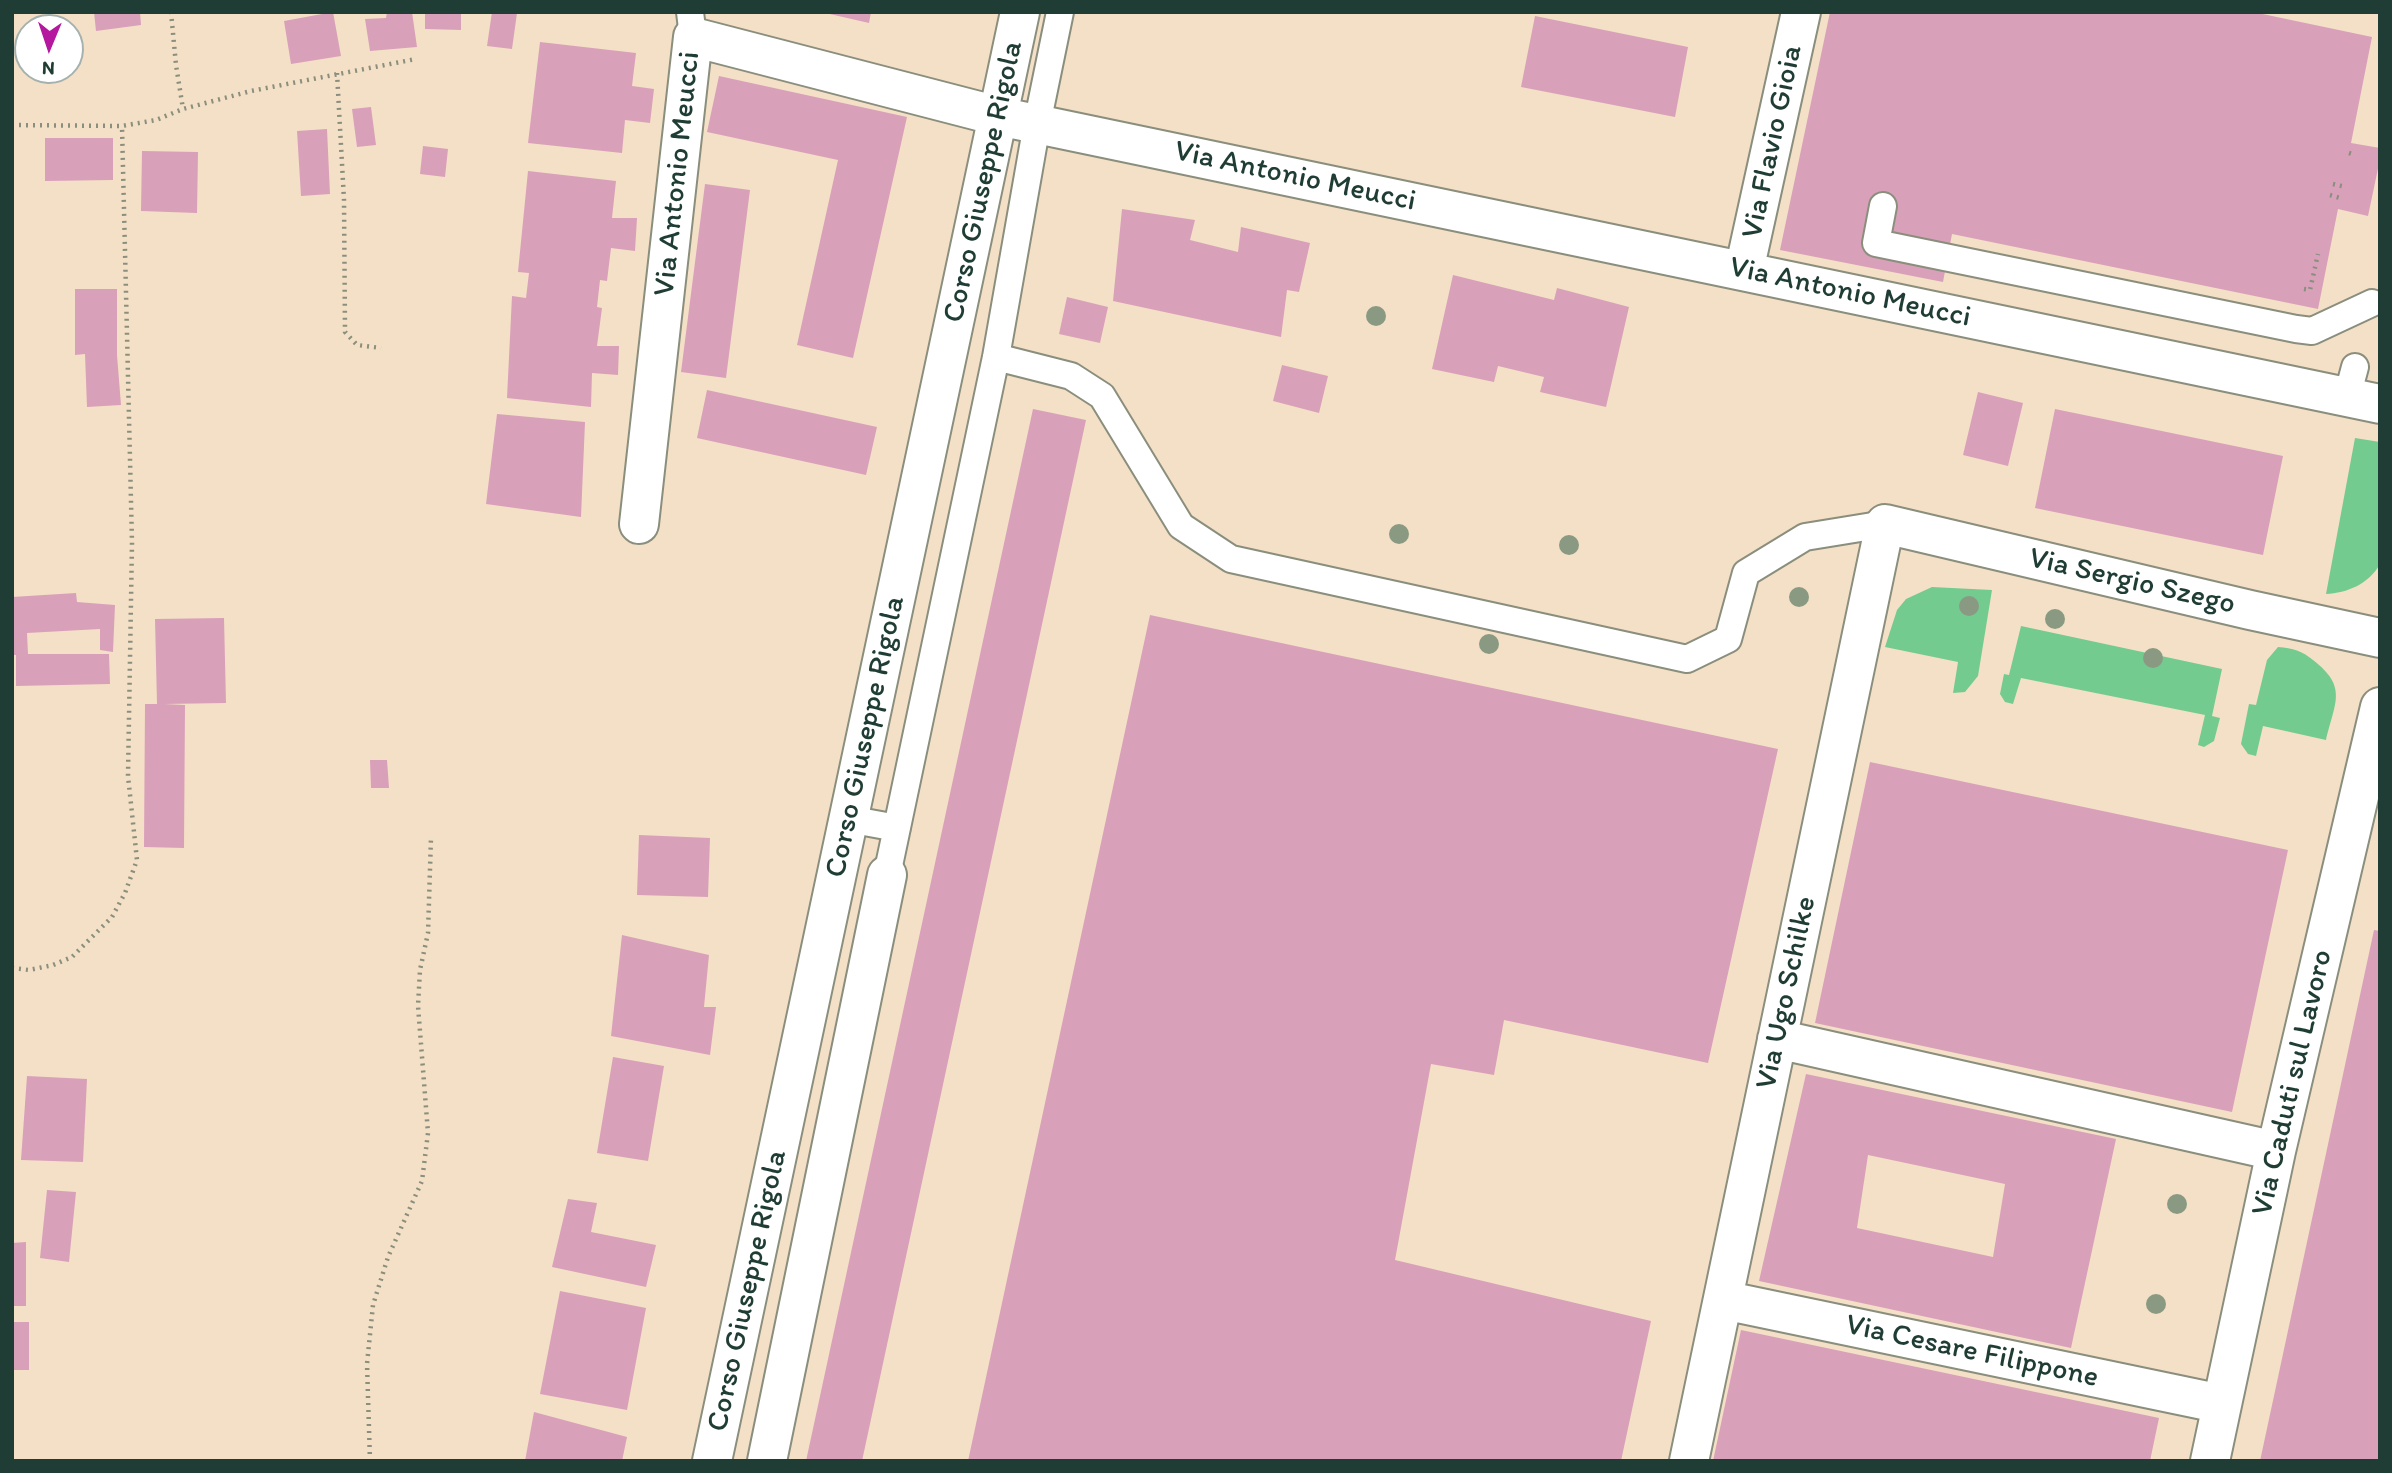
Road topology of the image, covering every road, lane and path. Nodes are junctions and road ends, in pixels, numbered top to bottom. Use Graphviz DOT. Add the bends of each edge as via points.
graph roads {
  1 [pos="171,12"];
  2 [pos="1020,12"];
  3 [pos="1060,12"];
  4 [pos="1801,12"];
  5 [pos="691,24"];
  6 [pos="416,59"];
  7 [pos="337,74"];
  8 [pos="183,109"];
  9 [pos="998,116"];
  10 [pos="1037,124"];
  11 [pos="12,125"];
  12 [pos="122,126"];
  13 [pos="2333,184"];
  14 [pos="2346,187"];
  15 [pos="2330,195"];
  16 [pos="2340,198"];
  17 [pos="1883,206"];
  18 [pos="2318,254"];
  19 [pos="1744,271"];
  20 [pos="2304,289"];
  21 [pos="2372,303"];
  22 [pos="381,348"];
  23 [pos="996,357"];
  24 [pos="2361,389"];
  25 [pos="639,524"];
  26 [pos="1885,524"];
  27 [pos="2380,638"];
  28 [pos="2380,706"];
  29 [pos="848,819"];
  30 [pos="897,828"];
  31 [pos="432,837"];
  32 [pos="887,875"];
  33 [pos="12,968"];
  34 [pos="1777,1039"];
  35 [pos="2276,1151"];
  36 [pos="1723,1300"];
  37 [pos="2222,1404"];
  38 [pos="369,1461"];
  39 [pos="712,1461"];
  40 [pos="767,1461"];
  41 [pos="1689,1461"];
  42 [pos="2210,1461"];
  1 -- 8 [label="path"];
  2 -- 9 [label="street, Corso Giuseppe Rigola"];
  3 -- 10 [label="lane"];
  4 -- 19 [label="street, Via Flavio Gioia"];
  5 -- 9 [label="street, Via Antonio Meucci"];
  5 -- 25 [label="street, Via Antonio Meucci"];
  6 -- 7 [label="path"];
  7 -- 8 [label="path"];
  7 -- 22 [label="path" via="345,332 357,345"];
  8 -- 12 [label="path"];
  9 -- 10 [label="street, Via Antonio Meucci"];
  9 -- 29 [label="street, Corso Giuseppe Rigola"];
  10 -- 19 [label="street, Via Antonio Meucci"];
  10 -- 23 [label="lane"];
  11 -- 12 [label="path"];
  12 -- 33 [label="path" via="132,543 128,776 137,860 112,917 72,957 29,970"];
  13 -- 14 [label="path"];
  15 -- 16 [label="path"];
  17 -- 21 [label="lane" via="1876,243 2296,329 2312,331"];
  18 -- 20 [label="path" via="2310,290"];
  19 -- 24 [label="street, Via Antonio Meucci"];
  23 -- 26 [label="lane" via="1071,376 1102,396 1181,526 1231,559 1687,659 1728,639 1746,573 1805,537"];
  23 -- 30 [label="lane"];
  26 -- 27 [label="street, Via Sergio Szego"];
  26 -- 34 [label="street, Via Ugo Schilke"];
  28 -- 35 [label="street, Via Caduti sul Lavoro"];
  29 -- 30 [label="lane"];
  29 -- 39 [label="street, Corso Giuseppe Rigola"];
  30 -- 32 [label="lane"];
  31 -- 38 [label="path" via="428,933 418,1006 428,1133 422,1181 373,1305"];
  32 -- 40 [label="street"];
  34 -- 35 [label="street"];
  34 -- 36 [label="street, Via Ugo Schilke"];
  35 -- 37 [label="street, Via Caduti sul Lavoro"];
  36 -- 37 [label="street, Via Cesare Filippone"];
  36 -- 41 [label="street, Via Ugo Schilke"];
  37 -- 42 [label="street, Via Caduti sul Lavoro"];
}
